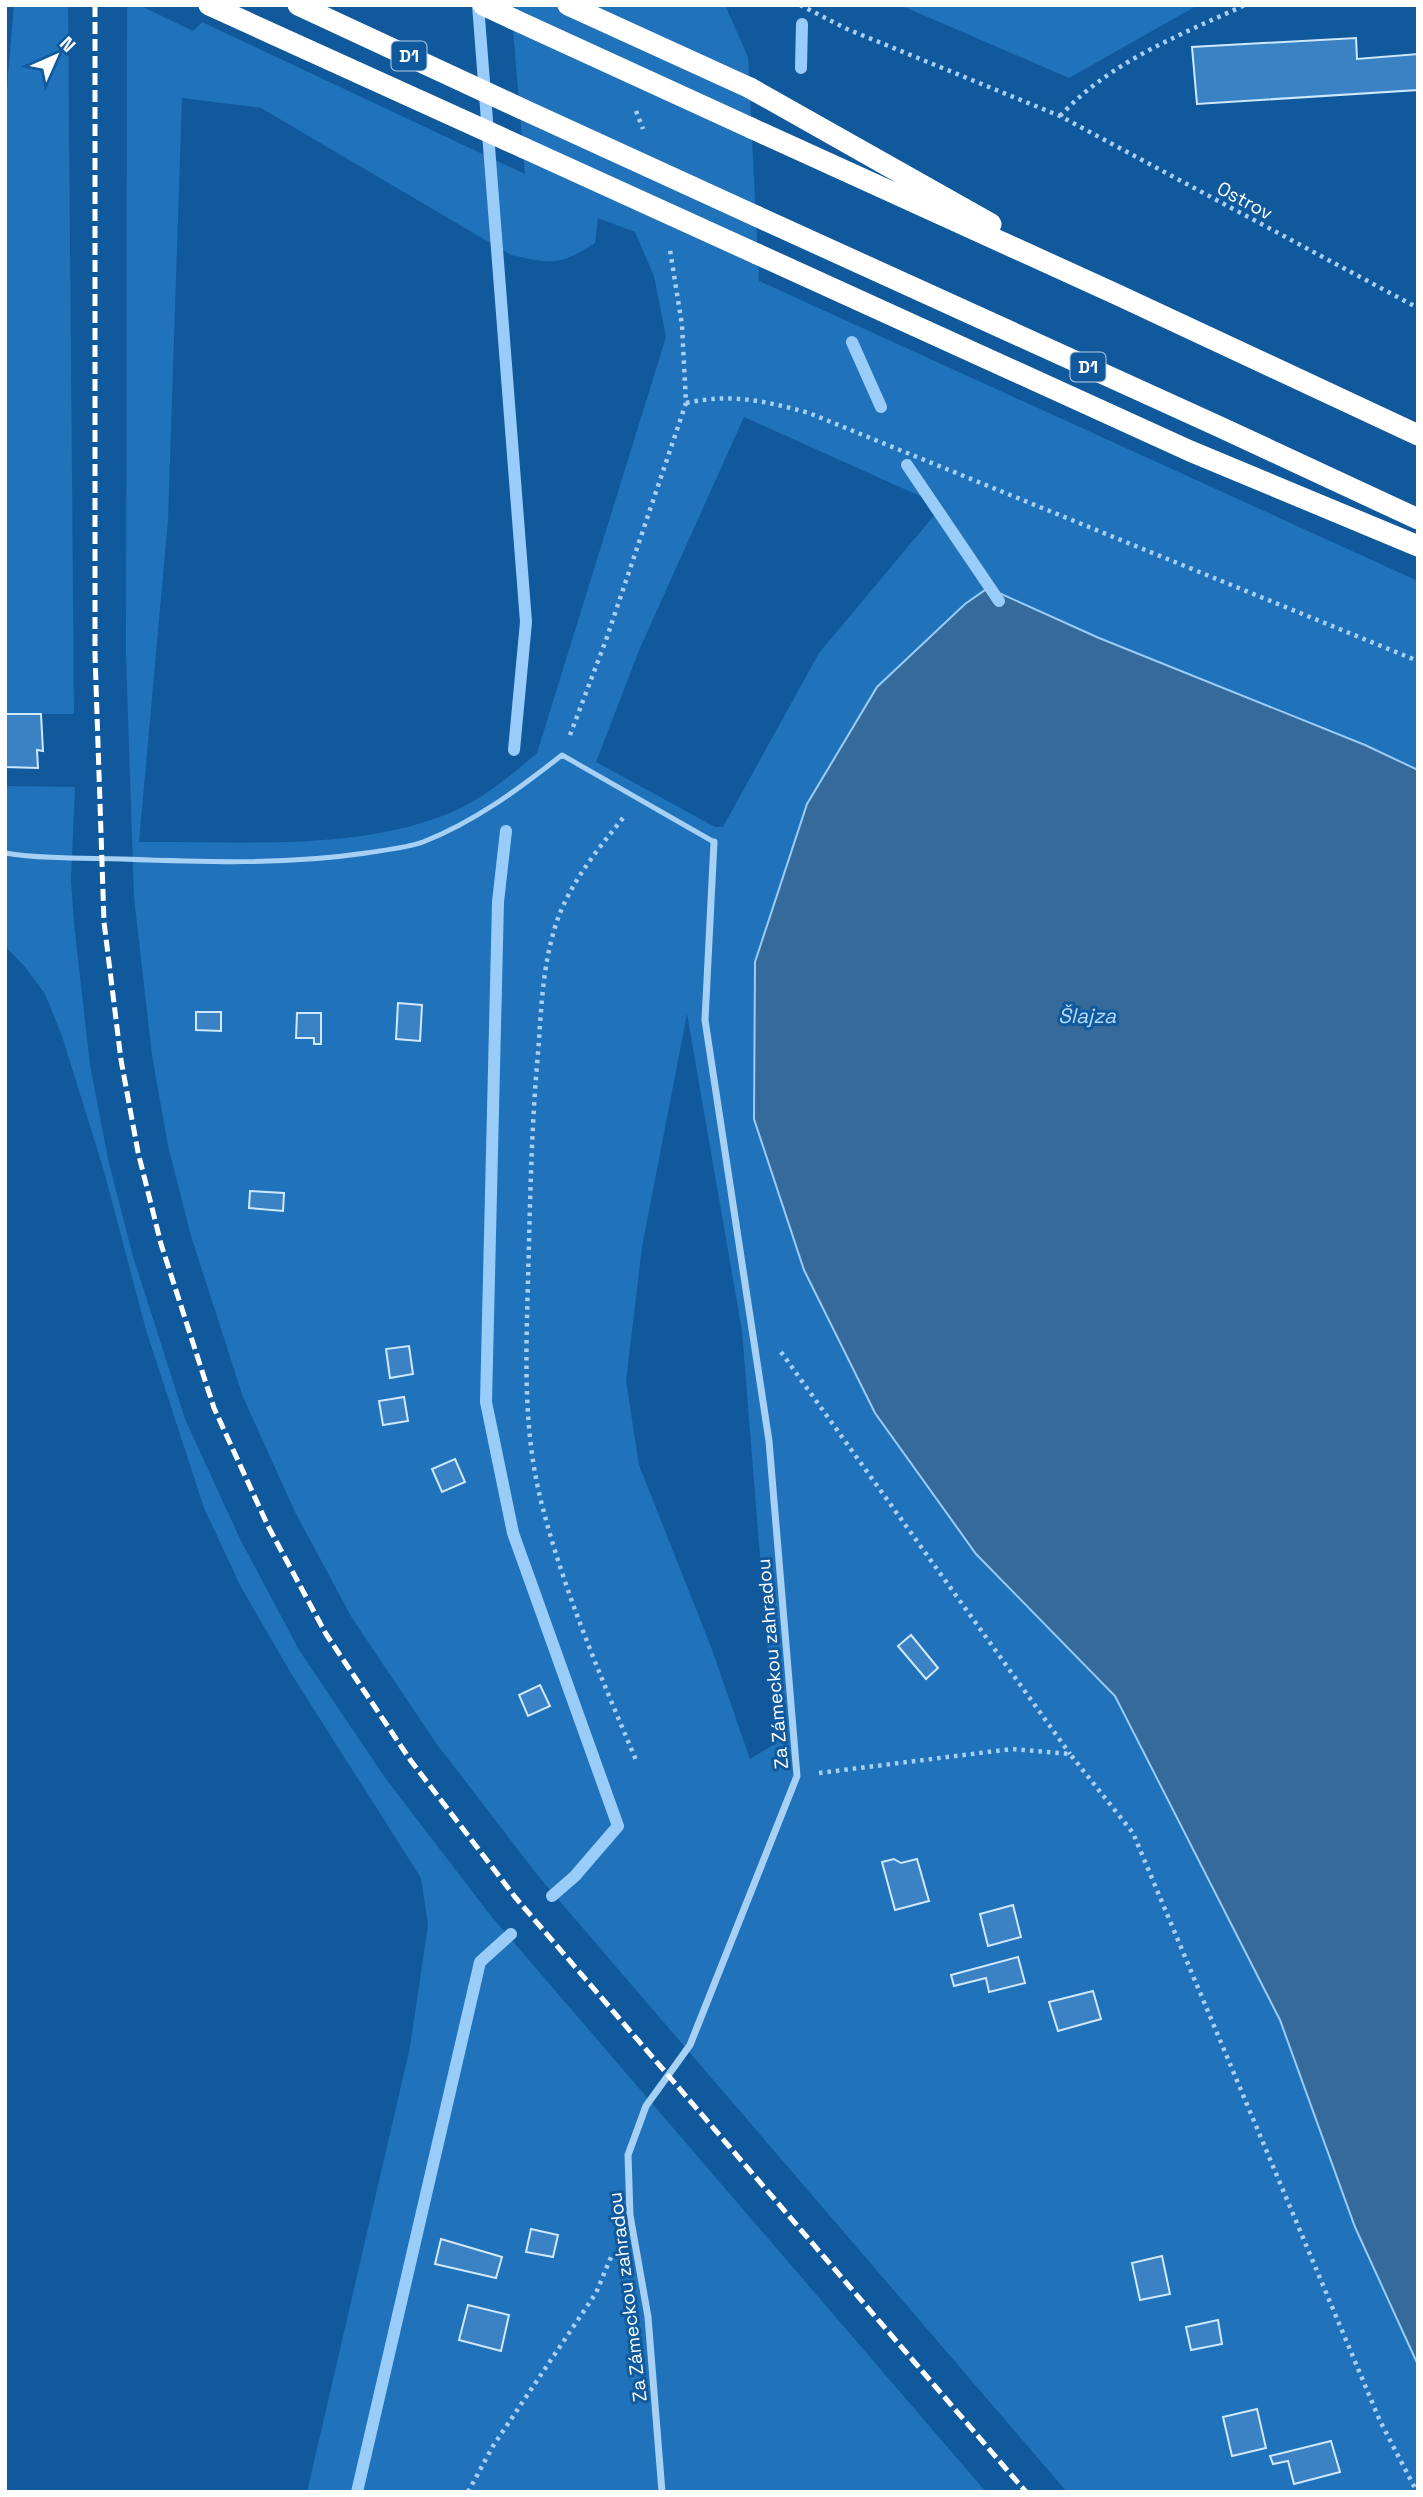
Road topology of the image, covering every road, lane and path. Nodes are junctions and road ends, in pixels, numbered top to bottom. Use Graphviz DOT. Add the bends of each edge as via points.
graph roads {
  1 [pos="209,5"];
  2 [pos="298,5"];
  3 [pos="483,5"];
  4 [pos="568,5"];
  5 [pos="800,5"];
  6 [pos="1245,5"];
  7 [pos="634,107"];
  8 [pos="1060,116"];
  9 [pos="644,130"];
  10 [pos="668,243"];
  11 [pos="1118,295"];
  12 [pos="1418,308"];
  13 [pos="687,403"];
  14 [pos="1418,435"];
  15 [pos="1418,519"];
  16 [pos="1418,546"];
  17 [pos="1418,661"];
  18 [pos="562,755"];
  19 [pos="640,799"];
  20 [pos="714,842"];
  21 [pos="5,853"];
  22 [pos="781,1351"];
  23 [pos="1070,1754"];
  24 [pos="636,1760"];
  25 [pos="797,1776"];
  26 [pos="630,2215"];
  27 [pos="468,2492"];
  28 [pos="662,2492"];
  29 [pos="1417,2492"];
  1 -- 16 [label="highway, bridge" via="1190,451"];
  2 -- 15 [label="highway, D1, bridge"];
  3 -- 11 [label="highway, bridge"];
  4 -- 11 [label="highway, bridge" via="750,88"];
  5 -- 8 [label="path, Ostrov"];
  6 -- 8 [label="path" via="1151,48 1105,75"];
  7 -- 9 [label="path"];
  8 -- 12 [label="path, Ostrov"];
  10 -- 13 [label="path" via="682,325"];
  11 -- 14 [label="highway"];
  13 -- 17 [label="path" via="739,397 809,413"];
  13 -- 18 [label="path"];
  18 -- 19 [label="lane"];
  18 -- 21 [label="lane" via="471,819 421,843 385,850 261,861"];
  19 -- 20 [label="lane"];
  19 -- 24 [label="path" via="573,883 553,932 543,976 531,1136 526,1391 540,1497 599,1673"];
  20 -- 25 [label="street, Za Zámeckou zahradou" via="705,1020 769,1441"];
  22 -- 23 [label="path"];
  23 -- 25 [label="path" via="1013,1749"];
  23 -- 29 [label="path" via="1133,1832 1380,2421"];
  25 -- 26 [label="street, Za Zámeckou zahradou" via="691,2045 646,2106 628,2155"];
  26 -- 27 [label="path" via="596,2293 493,2446"];
  26 -- 28 [label="street, Za Zámeckou zahradou" via="648,2317"];
}
